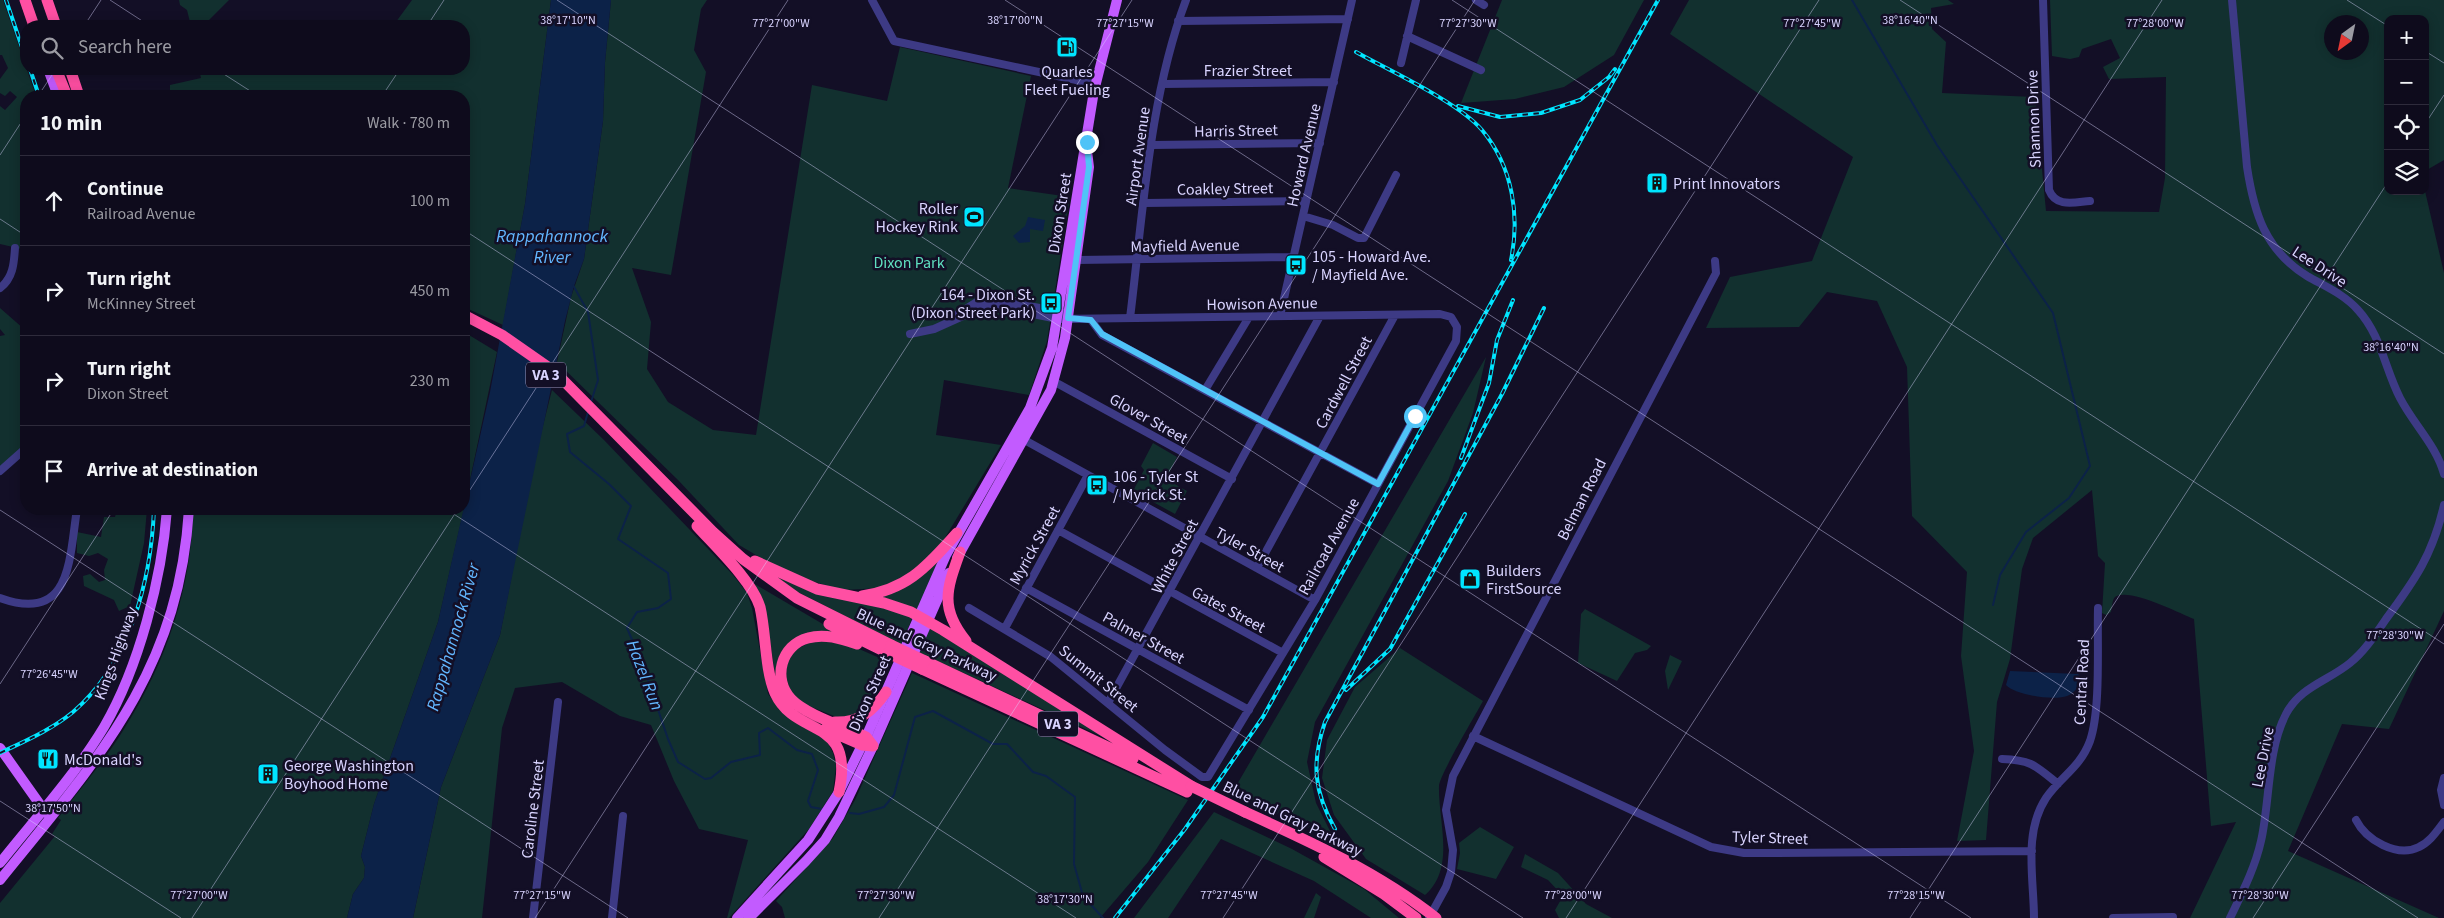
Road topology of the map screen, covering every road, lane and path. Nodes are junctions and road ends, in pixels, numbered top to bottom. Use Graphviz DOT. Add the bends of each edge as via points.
graph roads {
  1 [pos="25,0"];
  2 [pos="47,0"];
  3 [pos="872,0"];
  4 [pos="1117,0"];
  5 [pos="1186,0"];
  6 [pos="1352,0"];
  7 [pos="1416,0"];
  8 [pos="1476,0"];
  9 [pos="2042,0"];
  10 [pos="2232,0"];
  11 [pos="1484,5"];
  12 [pos="1348,19"];
  13 [pos="32,20"];
  14 [pos="54,20"];
  15 [pos="1178,20"];
  16 [pos="1407,36"];
  17 [pos="1401,63"];
  18 [pos="1480,70"];
  19 [pos="50,75"];
  20 [pos="58,75"];
  21 [pos="72,75"];
  22 [pos="1334,82"];
  23 [pos="1095,84"];
  24 [pos="1162,84"];
  25 [pos="56,90"];
  26 [pos="65,90"];
  27 [pos="78,90"];
  28 [pos="1087,142"];
  29 [pos="1320,143"];
  30 [pos="1152,145"];
  31 [pos="1396,175"];
  32 [pos="1306,201"];
  33 [pos="2090,201"];
  34 [pos="1144,203"];
  35 [pos="1303,216"];
  36 [pos="15,248"];
  37 [pos="1294,257"];
  38 [pos="1077,260"];
  39 [pos="1137,260"];
  40 [pos="1715,261"];
  41 [pos="0,288"];
  42 [pos="1395,315"];
  43 [pos="1062,316"];
  44 [pos="1280,316"];
  45 [pos="1320,316"];
  46 [pos="1249,317"];
  47 [pos="1130,318"];
  48 [pos="1091,320"];
  49 [pos="1454,321"];
  50 [pos="471,324"];
  51 [pos="910,334"];
  52 [pos="1053,381"];
  53 [pos="1206,390"];
  54 [pos="1263,422"];
  55 [pos="609,431"];
  56 [pos="1019,437"];
  57 [pos="20,453"];
  58 [pos="1320,453"];
  59 [pos="0,471"];
  60 [pos="2444,474"];
  61 [pos="1088,475"];
  62 [pos="1232,479"];
  63 [pos="1378,484"];
  64 [pos="2444,505"];
  65 [pos="76,515"];
  66 [pos="166,515"];
  67 [pos="187,515"];
  68 [pos="697,526"];
  69 [pos="1058,530"];
  70 [pos="957,533"];
  71 [pos="1200,537"];
  72 [pos="732,549"];
  73 [pos="960,552"];
  74 [pos="1257,568"];
  75 [pos="1026,588"];
  76 [pos="1170,593"];
  77 [pos="851,597"];
  78 [pos="0,598"];
  79 [pos="1315,600"];
  80 [pos="969,608"];
  81 [pos="2098,608"];
  82 [pos="923,620"];
  83 [pos="1005,628"];
  84 [pos="890,649"];
  85 [pos="1139,650"];
  86 [pos="979,652"];
  87 [pos="1283,654"];
  88 [pos="886,692"];
  89 [pos="558,702"];
  90 [pos="1108,703"];
  91 [pos="1249,710"];
  92 [pos="833,722"];
  93 [pos="811,724"];
  94 [pos="1473,736"];
  95 [pos="867,743"];
  96 [pos="0,748"];
  97 [pos="2002,759"];
  98 [pos="1206,777"];
  99 [pos="2444,778"];
  100 [pos="2058,784"];
  101 [pos="1189,789"];
  102 [pos="839,792"];
  103 [pos="2444,805"];
  104 [pos="46,814"];
  105 [pos="1243,815"];
  106 [pos="623,816"];
  107 [pos="2356,820"];
  108 [pos="2444,822"];
  109 [pos="2032,851"];
  110 [pos="0,863"];
  111 [pos="0,880"];
  112 [pos="1432,917"];
  113 [pos="2173,917"];
  114 [pos="533,918"];
  115 [pos="612,918"];
  116 [pos="737,918"];
  117 [pos="749,918"];
  118 [pos="1416,918"];
  119 [pos="2034,918"];
  120 [pos="2113,918"];
  121 [pos="2230,918"];
  1 -- 13 [label="highway"];
  2 -- 14 [label="highway"];
  3 -- 23 [label="street" via="894,42"];
  4 -- 23 [label="main road"];
  5 -- 15 [label="street, Airport Avenue"];
  6 -- 12 [label="street, Howard Avenue"];
  7 -- 16 [label="street"];
  8 -- 11 [label="street"];
  9 -- 33 [label="street, Shannon Drive" via="2049,190 2059,202"];
  10 -- 60 [label="street, Lee Drive" via="2247,166 2266,234 2282,258 2346,299 2370,325 2400,398 2435,453"];
  12 -- 15 [label="street"];
  12 -- 22 [label="street, Howard Avenue"];
  15 -- 24 [label="street, Airport Avenue"];
  16 -- 17 [label="street"];
  16 -- 18 [label="street"];
  19 -- 25 [label="main road"];
  20 -- 26 [label="highway"];
  21 -- 27 [label="highway"];
  22 -- 24 [label="street, Frazier Street"];
  22 -- 29 [label="street, Howard Avenue"];
  23 -- 28 [label="main road"];
  24 -- 30 [label="street, Airport Avenue"];
  28 -- 38 [label="main road, Dixon Street" via="1089,167"];
  28 -- 43 [label="main road, Dixon Street" via="1078,184"];
  29 -- 30 [label="street, Harris Street"];
  29 -- 32 [label="street, Howard Avenue"];
  30 -- 34 [label="street, Airport Avenue"];
  31 -- 35 [label="street" via="1364,238 1322,220"];
  32 -- 34 [label="street, Coakley Street"];
  32 -- 35 [label="street, Howard Avenue"];
  34 -- 39 [label="street, Airport Avenue"];
  35 -- 37 [label="street, Howard Avenue"];
  36 -- 41 [label="street" via="12,272"];
  37 -- 39 [label="street, Mayfield Avenue"];
  37 -- 44 [label="street, Howard Avenue"];
  38 -- 39 [label="street, Mayfield Avenue"];
  38 -- 43 [label="main road, Dixon Street"];
  39 -- 47 [label="street, Airport Avenue"];
  40 -- 94 [label="street, Belman Road" via="1716,273"];
  42 -- 45 [label="street, Howison Avenue"];
  42 -- 49 [label="street, Howison Avenue" via="1440,314"];
  42 -- 58 [label="street, Cardwell Street"];
  43 -- 48 [label="street, Howison Avenue"];
  43 -- 51 [label="street" via="985,299 970,305 949,322"];
  43 -- 52 [label="main road, Dixon Street" via="1064,344"];
  43 -- 56 [label="main road, Dixon Street" via="1044,375"];
  44 -- 45 [label="street, Howison Avenue"];
  44 -- 46 [label="street, Howison Avenue"];
  45 -- 54 [label="street, White Street"];
  46 -- 47 [label="street, Howison Avenue"];
  46 -- 53 [label="street"];
  47 -- 48 [label="street, Howison Avenue"];
  48 -- 53 [label="street" via="1102,334"];
  49 -- 63 [label="street, Railroad Avenue" via="1458,332 1456,341"];
  50 -- 55 [label="highway, Blue and Gray Parkway / VA 3" via="519,346 555,372"];
  52 -- 56 [label="main road, Dixon Street" via="1044,404"];
  52 -- 62 [label="street, Glover Street"];
  53 -- 54 [label="street"];
  54 -- 58 [label="street"];
  54 -- 62 [label="street, White Street"];
  55 -- 68 [label="highway, Blue and Gray Parkway / VA 3"];
  55 -- 72 [label="highway, Blue and Gray Parkway / VA 3"];
  56 -- 61 [label="street, Tyler Street"];
  56 -- 70 [label="main road, Dixon Street"];
  56 -- 73 [label="main road, Dixon Street"];
  57 -- 59 [label="street"];
  58 -- 63 [label="street"];
  58 -- 74 [label="street, Cardwell Street"];
  61 -- 69 [label="street, Myrick Street"];
  61 -- 71 [label="street, Tyler Street"];
  62 -- 71 [label="street, White Street"];
  63 -- 79 [label="street, Railroad Avenue"];
  64 -- 121 [label="street, Lee Drive" via="2436,537 2421,571 2364,649 2347,665 2307,690 2285,715 2276,745 2261,841"];
  65 -- 78 [label="street" via="68,572 57,592 47,601 34,605"];
  66 -- 104 [label="main road, Kings Highway" via="152,597 122,688 94,742"];
  67 -- 104 [label="main road, Kings Highway" via="181,573 172,613 135,701 113,734"];
  68 -- 84 [label="highway, Blue and Gray Parkway / VA 3" via="744,569 783,597 821,619"];
  68 -- 93 [label="highway" via="748,584 757,600 773,687 779,700 792,713"];
  69 -- 75 [label="street, Myrick Street"];
  69 -- 76 [label="street, Gates Street"];
  70 -- 77 [label="highway" via="935,560 912,578 883,592"];
  70 -- 82 [label="main road, Dixon Street"];
  71 -- 74 [label="street, Tyler Street"];
  71 -- 76 [label="street, White Street"];
  72 -- 77 [label="highway" via="797,582"];
  72 -- 84 [label="highway, Blue and Gray Parkway / VA 3" via="797,598"];
  73 -- 82 [label="main road, Dixon Street"];
  73 -- 86 [label="highway" via="948,588 948,608 959,632"];
  74 -- 79 [label="street, Tyler Street"];
  75 -- 83 [label="street, Myrick Street"];
  75 -- 85 [label="street, Palmer Street"];
  76 -- 85 [label="street, White Street"];
  76 -- 87 [label="street, Gates Street"];
  77 -- 82 [label="highway" via="895,606"];
  79 -- 87 [label="street, Railroad Avenue"];
  80 -- 83 [label="street, Summit Street"];
  81 -- 100 [label="street, Central Road" via="2093,729 2080,761"];
  82 -- 86 [label="highway"];
  82 -- 88 [label="main road, Dixon Street"];
  82 -- 95 [label="main road, Dixon Street"];
  83 -- 90 [label="street, Summit Street" via="1051,657"];
  84 -- 92 [label="highway" via="821,636 802,640 786,654 780,674 786,693 802,707"];
  84 -- 101 [label="highway, Blue and Gray Parkway / VA 3, bridge"];
  85 -- 90 [label="street, White Street"];
  85 -- 91 [label="street, Palmer Street"];
  86 -- 101 [label="highway"];
  87 -- 91 [label="street, Railroad Avenue"];
  88 -- 92 [label="highway" via="865,716 851,722"];
  88 -- 95 [label="main road, Dixon Street"];
  89 -- 114 [label="street, Caroline Street"];
  90 -- 98 [label="street, Summit Street" via="1165,750"];
  91 -- 98 [label="street, Railroad Avenue"];
  92 -- 95 [label="highway"];
  93 -- 95 [label="highway"];
  93 -- 102 [label="highway" via="827,734 840,753 842,776"];
  94 -- 109 [label="street, Tyler Street" via="1711,847 1764,853"];
  94 -- 112 [label="street, Belman Road" via="1449,788 1446,810 1452,850 1451,872"];
  95 -- 102 [label="main road, Dixon Street"];
  95 -- 117 [label="main road, Dixon Street" via="852,793 832,829 806,861"];
  96 -- 104 [label="main road"];
  97 -- 100 [label="street" via="2030,762"];
  99 -- 103 [label="street" via="2441,790"];
  100 -- 109 [label="street, Central Road" via="2039,813"];
  101 -- 105 [label="highway, Blue and Gray Parkway / VA 3, bridge"];
  102 -- 116 [label="main road, Dixon Street" via="817,829"];
  104 -- 110 [label="main road, Kings Highway"];
  104 -- 111 [label="main road, Kings Highway"];
  105 -- 112 [label="highway, Blue and Gray Parkway / VA 3" via="1355,866 1395,889"];
  105 -- 118 [label="highway, Blue and Gray Parkway / VA 3" via="1319,854"];
  106 -- 115 [label="street"];
  107 -- 108 [label="street" via="2364,833 2379,843 2409,850 2426,843"];
  109 -- 119 [label="street, Central Road"];
  113 -- 120 [label="street"];
}
